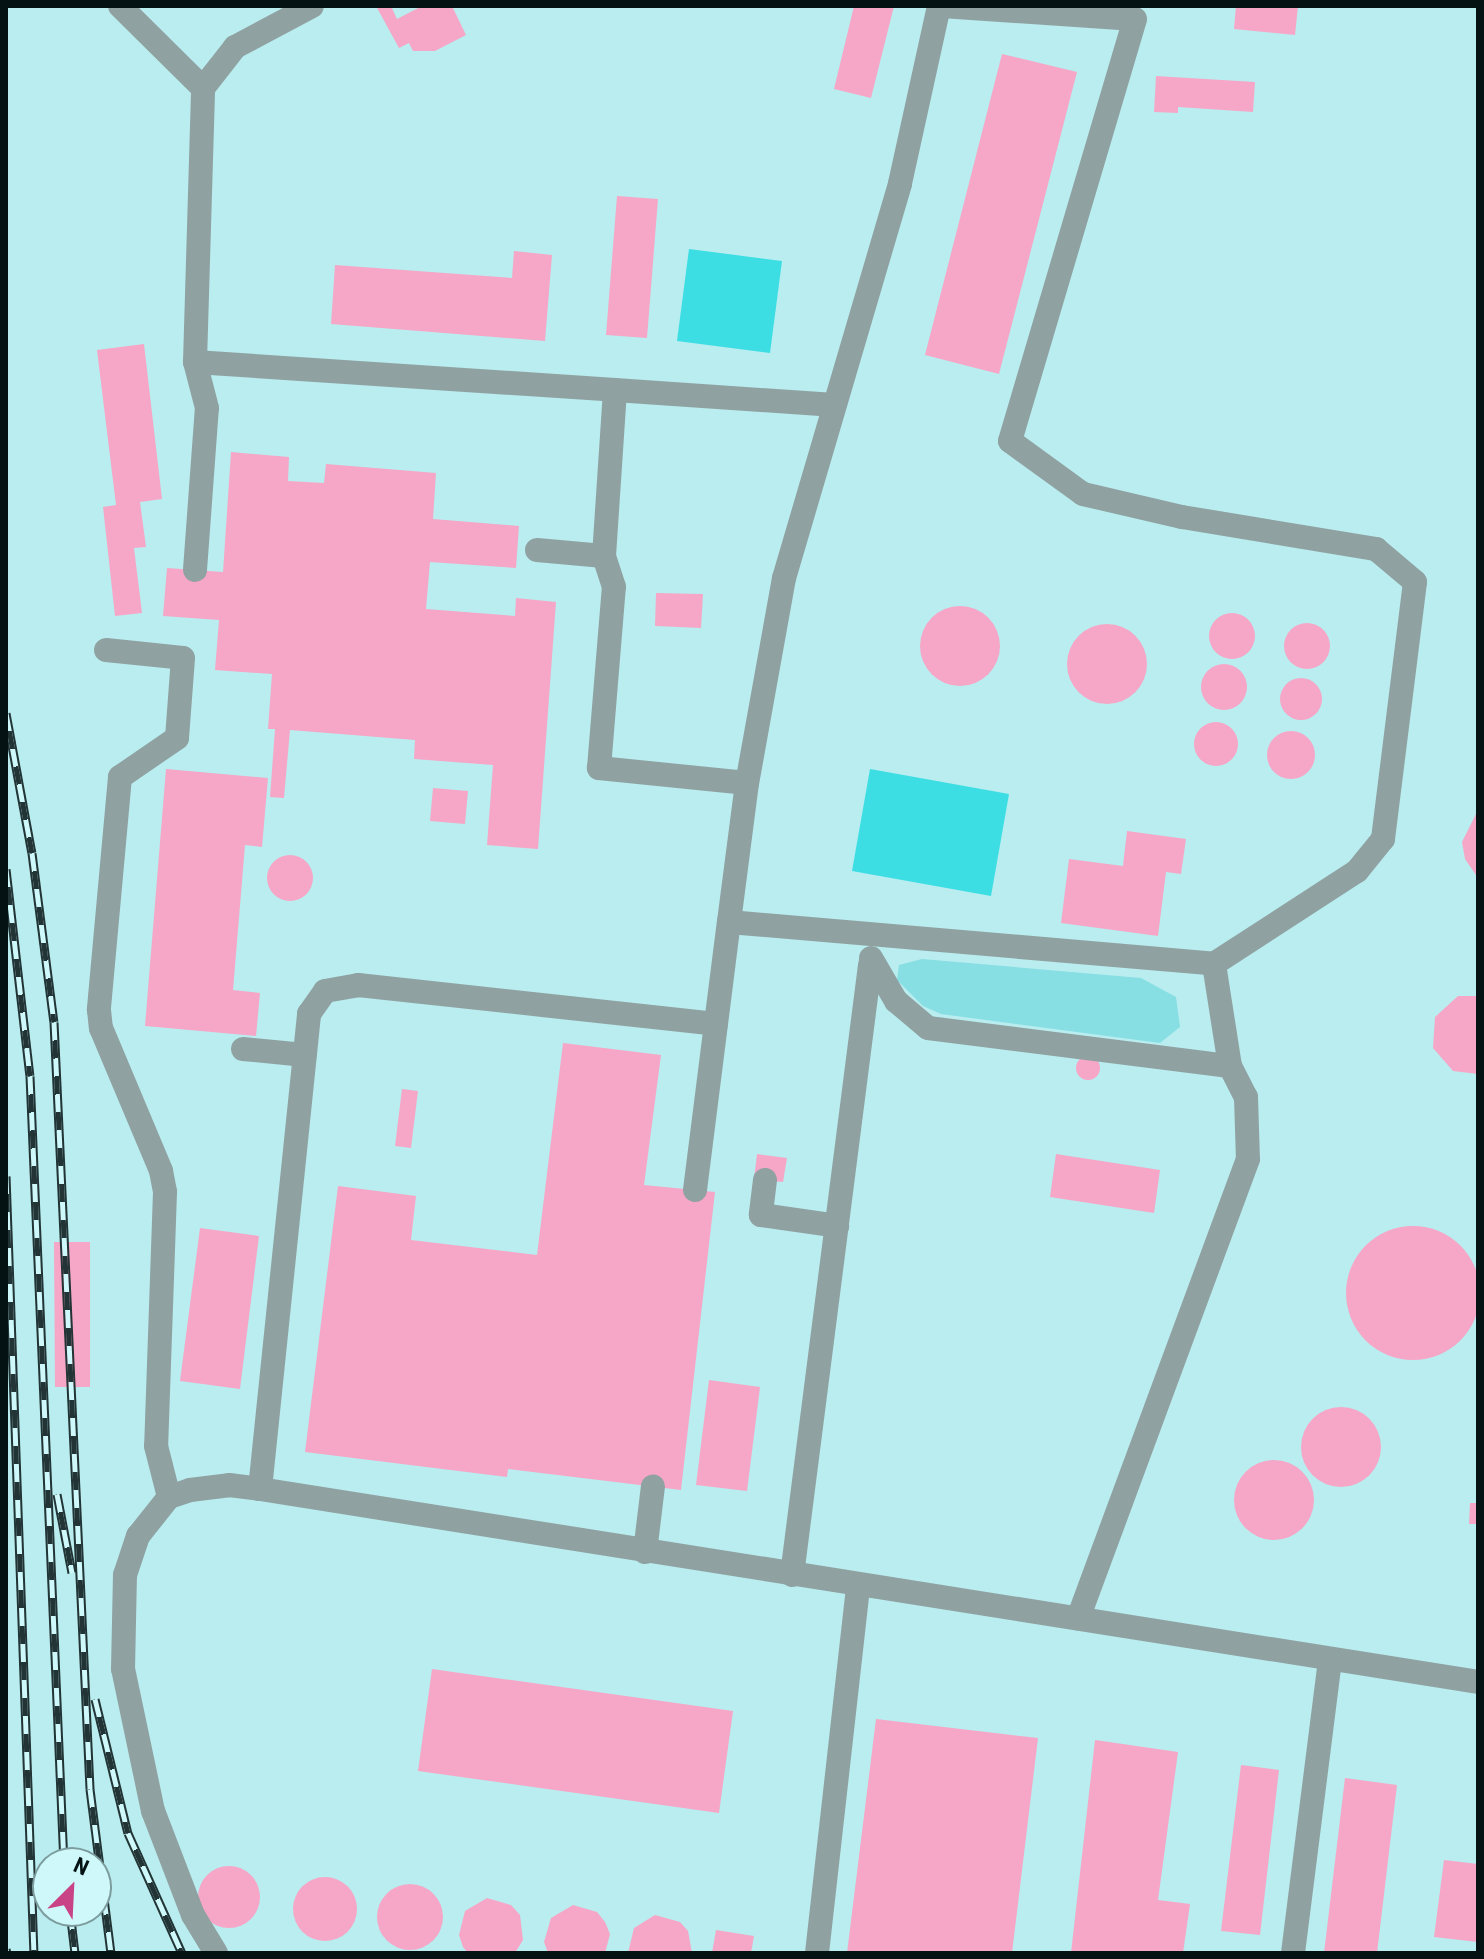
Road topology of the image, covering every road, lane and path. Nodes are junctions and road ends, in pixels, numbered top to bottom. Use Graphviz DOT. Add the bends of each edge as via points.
graph roads {
  1 [pos="120,6"];
  2 [pos="312,6"];
  3 [pos="941,6"];
  4 [pos="203,88"];
  5 [pos="195,362"];
  6 [pos="615,390"];
  7 [pos="834,405"];
  8 [pos="537,550"];
  9 [pos="604,556"];
  10 [pos="195,570"];
  11 [pos="106,650"];
  12 [pos="747,783"];
  13 [pos="729,922"];
  14 [pos="873,935"];
  15 [pos="1214,964"];
  16 [pos="870,965"];
  17 [pos="716,1024"];
  18 [pos="243,1049"];
  19 [pos="305,1055"];
  20 [pos="1230,1066"];
  21 [pos="765,1180"];
  22 [pos="695,1190"];
  23 [pos="837,1226"];
  24 [pos="653,1486"];
  25 [pos="260,1489"];
  26 [pos="169,1497"];
  27 [pos="645,1552"];
  28 [pos="792,1575"];
  29 [pos="858,1586"];
  30 [pos="1078,1619"];
  31 [pos="1330,1659"];
  32 [pos="1478,1682"];
  33 [pos="216,1953"];
  34 [pos="817,1953"];
  35 [pos="1293,1953"];
  1 -- 4 [label="lane"];
  2 -- 4 [label="lane" via="235,47"];
  3 -- 7 [label="lane" via="900,184"];
  3 -- 15 [label="lane" via="1135,19 1010,441 1083,494 1182,517 1376,549 1415,582 1383,839 1357,871"];
  4 -- 5 [label="lane"];
  5 -- 6 [label="lane"];
  5 -- 10 [label="lane" via="207,408"];
  6 -- 7 [label="lane"];
  6 -- 9 [label="lane"];
  7 -- 12 [label="lane" via="784,578"];
  8 -- 9 [label="lane"];
  9 -- 12 [label="lane" via="614,587 599,768"];
  11 -- 26 [label="lane" via="183,658 177,738 120,777 99,1010 101,1028 165,1192 156,1446"];
  12 -- 13 [label="lane"];
  13 -- 14 [label="lane"];
  13 -- 17 [label="lane"];
  14 -- 15 [label="lane"];
  14 -- 16 [label="lane"];
  15 -- 20 [label="lane"];
  16 -- 20 [label="lane" via="896,1001 928,1028"];
  16 -- 23 [label="lane"];
  17 -- 19 [label="lane" via="339,986 315,1002"];
  17 -- 22 [label="lane"];
  18 -- 19 [label="lane"];
  19 -- 25 [label="lane"];
  20 -- 30 [label="lane" via="1246,1097 1248,1159"];
  21 -- 23 [label="lane" via="761,1215"];
  23 -- 28 [label="lane"];
  24 -- 27 [label="lane"];
  25 -- 26 [label="lane" via="229,1485"];
  25 -- 27 [label="lane"];
  26 -- 33 [label="lane" via="138,1536 125,1575 123,1669 153,1811 193,1915"];
  27 -- 28 [label="lane"];
  28 -- 29 [label="lane"];
  29 -- 30 [label="lane"];
  29 -- 34 [label="lane"];
  30 -- 31 [label="lane"];
  31 -- 32 [label="lane"];
  31 -- 35 [label="lane"];
}
